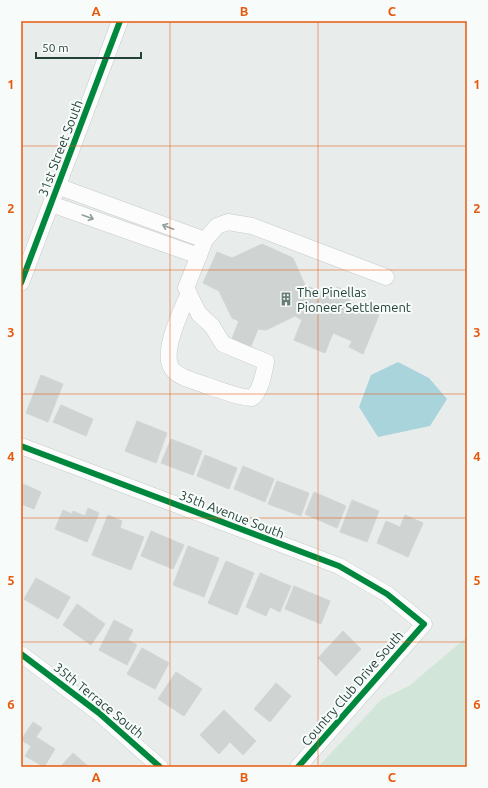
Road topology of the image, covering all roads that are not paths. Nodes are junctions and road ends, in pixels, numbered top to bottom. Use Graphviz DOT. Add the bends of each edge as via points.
graph roads {
  1 [pos="120,21"];
  2 [pos="58,186"];
  3 [pos="51,204"];
  4 [pos="205,240"];
  5 [pos="199,256"];
  6 [pos="386,277"];
  7 [pos="21,283"];
  8 [pos="189,293"];
  9 [pos="21,446"];
  10 [pos="424,624"];
  11 [pos="21,654"];
  12 [pos="160,767"];
  13 [pos="298,767"];
  1 -- 2 [label="street, 31st Street South"];
  2 -- 3 [label="street, 31st Street South"];
  4 -- 2 [label="street, one-way"];
  3 -- 5 [label="street, one-way"];
  3 -- 7 [label="street, 31st Street South"];
  4 -- 5 [label="street"];
  4 -- 6 [label="street" via="217,226 228,222 252,226"];
  5 -- 8 [label="street" via="186,288"];
  8 -- 8 [label="street" via="199,314 212,326 223,344 266,362 264,375 252,398 241,398 184,377 171,367 169,360 173,331"];
  9 -- 10 [label="street, 35th Avenue South" via="339,566 388,594"];
  10 -- 13 [label="street, Country Club Drive South"];
  11 -- 12 [label="street, 35th Terrace South" via="99,712"];
}
